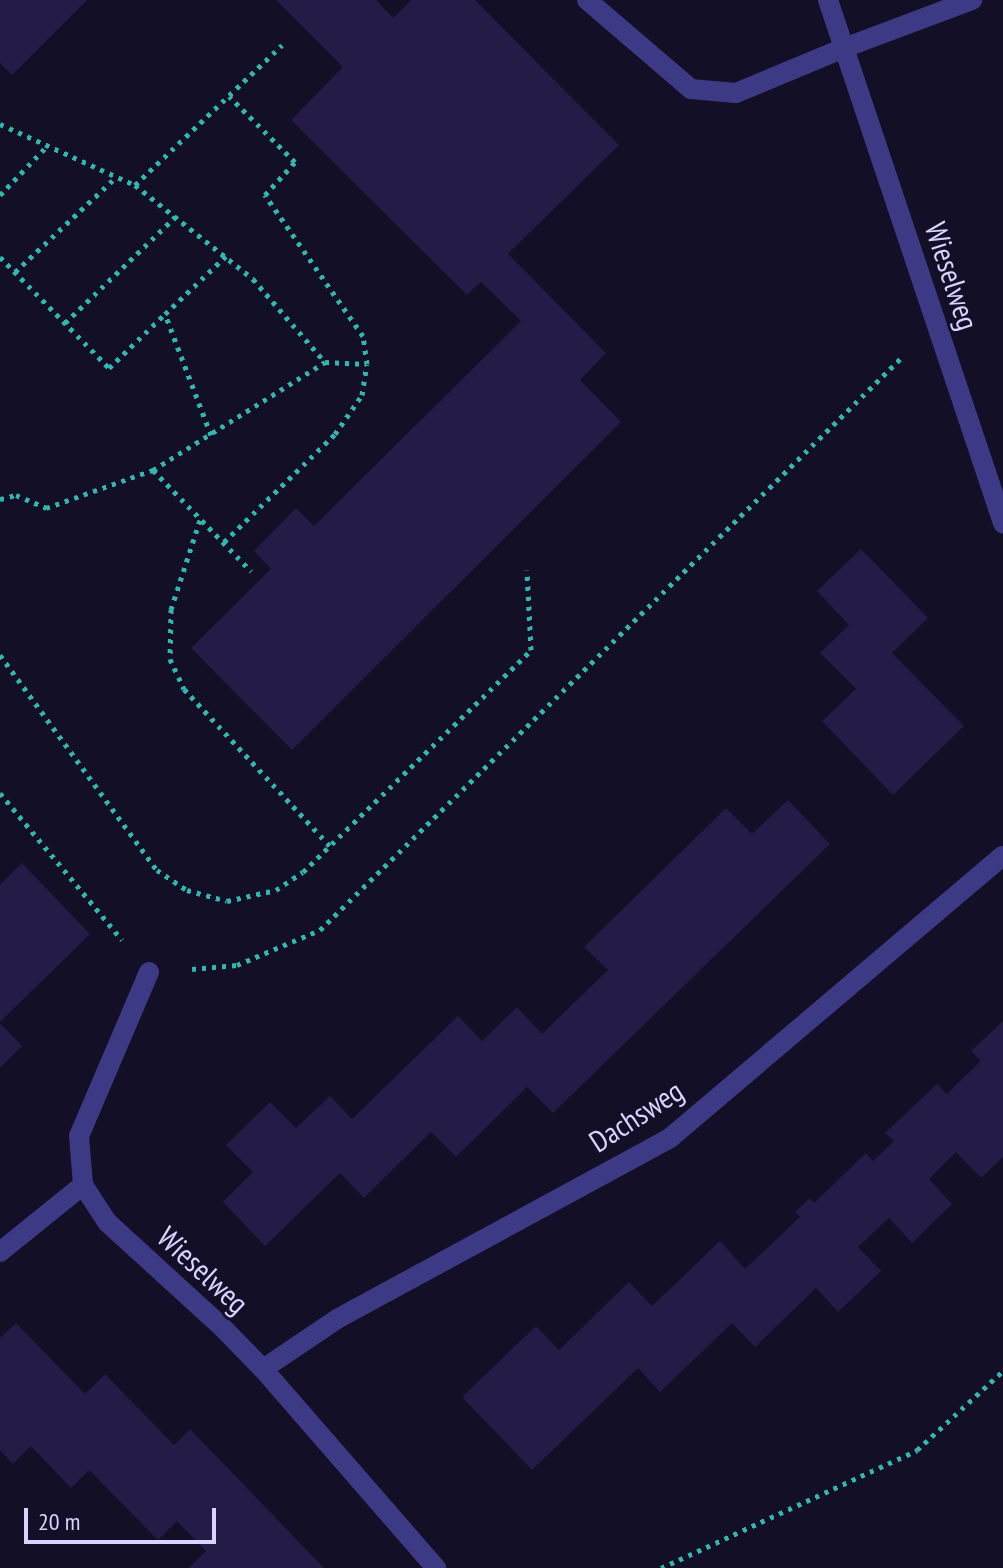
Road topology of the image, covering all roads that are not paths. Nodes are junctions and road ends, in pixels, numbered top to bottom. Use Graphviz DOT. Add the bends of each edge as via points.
graph roads {
  1 [pos="587,0"];
  2 [pos="828,0"];
  3 [pos="972,0"];
  4 [pos="844,48"];
  5 [pos="1003,523"];
  6 [pos="1003,856"];
  7 [pos="149,972"];
  8 [pos="83,1185"];
  9 [pos="0,1252"];
  10 [pos="263,1369"];
  11 [pos="436,1568"];
  1 -- 4 [label="street" via="691,89 736,93"];
  2 -- 4 [label="street, Wieselweg"];
  3 -- 4 [label="street"];
  4 -- 5 [label="street, Wieselweg"];
  6 -- 10 [label="street, Dachsweg" via="670,1138 337,1319"];
  7 -- 8 [label="street, Wieselweg" via="79,1136"];
  8 -- 9 [label="street"];
  8 -- 10 [label="street, Wieselweg" via="107,1222"];
  10 -- 11 [label="street, Wieselweg"];
}
